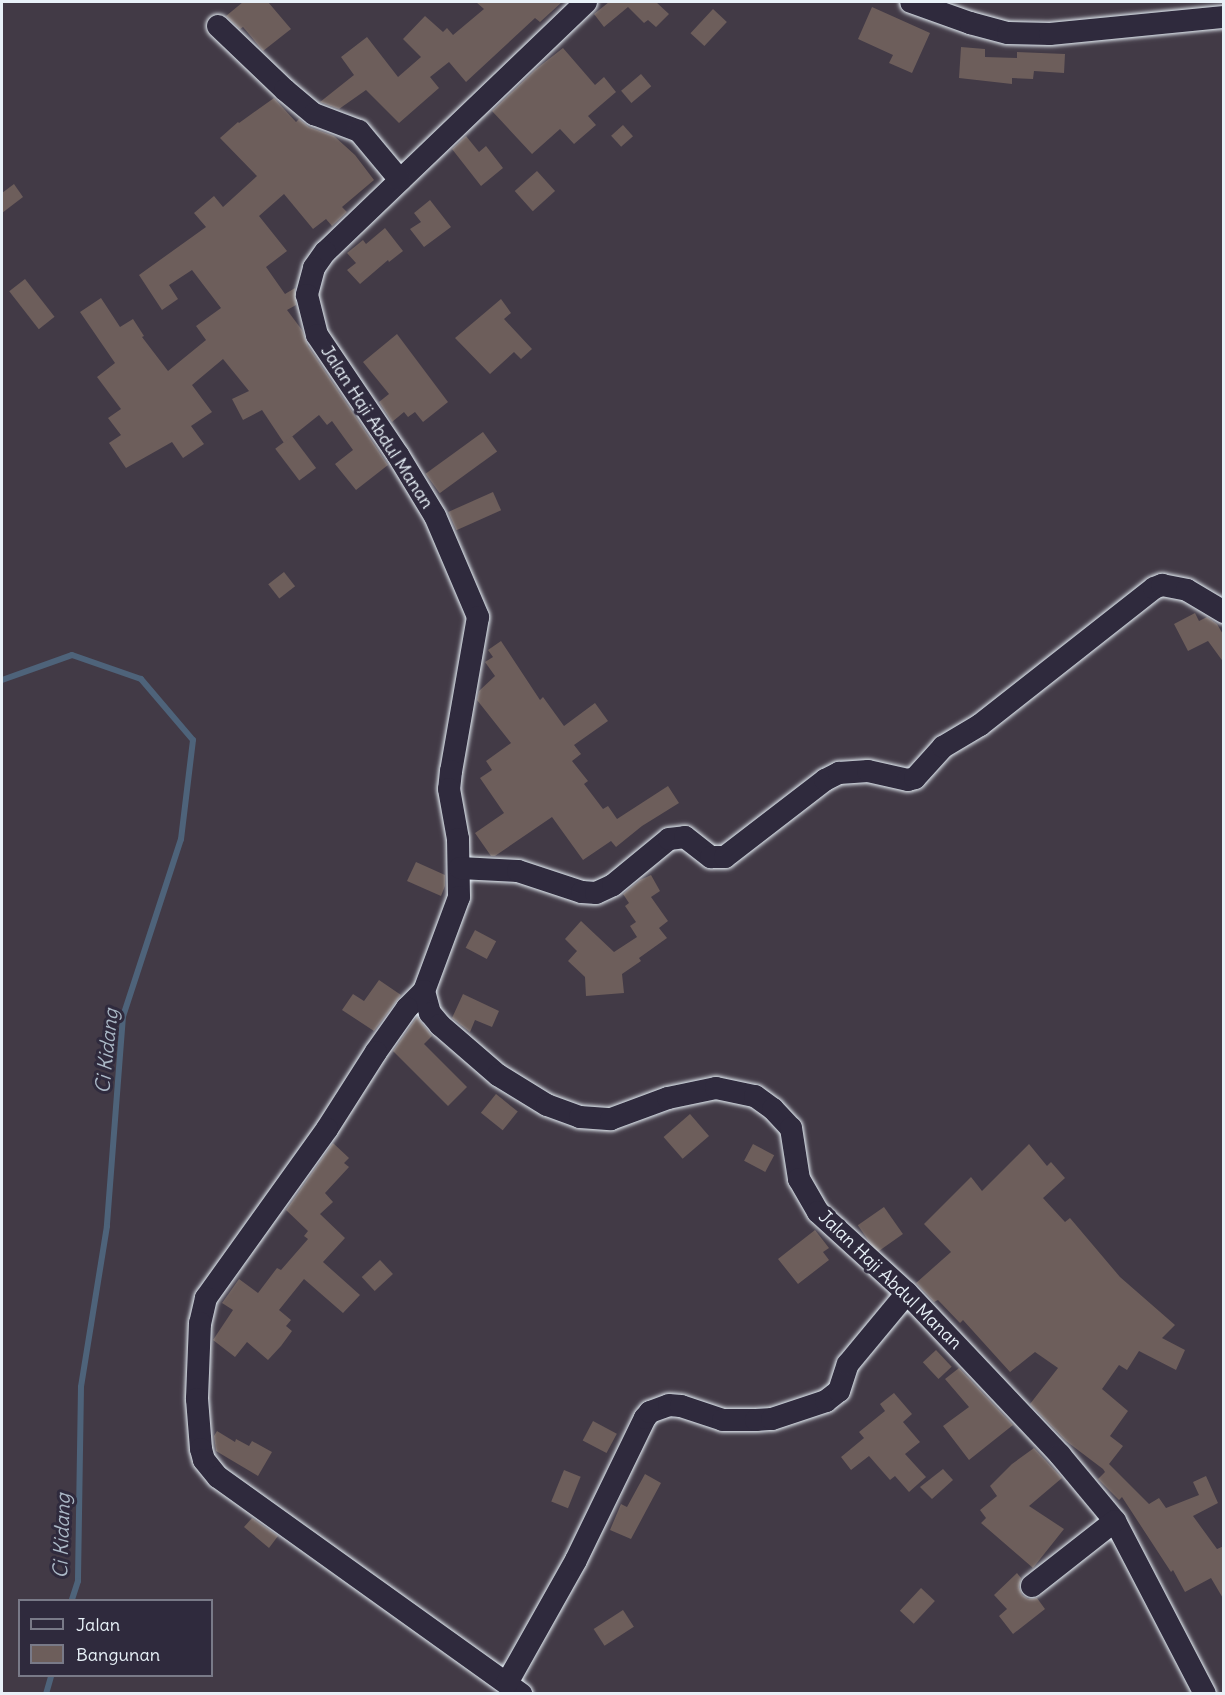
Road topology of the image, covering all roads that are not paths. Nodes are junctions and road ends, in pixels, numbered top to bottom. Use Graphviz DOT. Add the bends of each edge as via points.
graph roads {
  1 [pos="586,2"];
  2 [pos="911,2"];
  3 [pos="1224,17"];
  4 [pos="218,26"];
  5 [pos="400,180"];
  6 [pos="1224,612"];
  7 [pos="460,868"];
  8 [pos="424,991"];
  9 [pos="907,1293"];
  10 [pos="1115,1521"];
  11 [pos="1032,1586"];
  12 [pos="514,1688"];
  13 [pos="1205,1694"];
  1 -- 5 [label="street, Jalan Haji Abdul Manan"];
  2 -- 3 [label="street" via="1008,33 1050,34"];
  4 -- 5 [label="street" via="314,114 359,131"];
  5 -- 7 [label="street, Jalan Haji Abdul Manan" via="325,252 314,268 307,295 317,335 435,516 478,617 451,771"];
  6 -- 7 [label="street" via="1187,590 1161,585 1154,588 980,725 943,747 915,778 908,780 868,771 839,773 725,857 711,857 685,837 669,839 613,885 597,892 582,892 518,871"];
  7 -- 8 [label="street, Jalan Haji Abdul Manan" via="459,897"];
  8 -- 9 [label="street, Jalan Haji Abdul Manan" via="430,1013 440,1025 498,1075 547,1106 580,1118 611,1119 668,1098 716,1088 755,1096 791,1128 799,1179 818,1212"];
  8 -- 12 [label="street" via="376,1052 327,1129 206,1298 200,1323 197,1399 201,1449 204,1460 218,1477"];
  9 -- 10 [label="street, Jalan Haji Abdul Manan" via="1060,1455"];
  9 -- 12 [label="street" via="848,1364 839,1391 826,1401 772,1419 723,1420 669,1405 650,1412"];
  10 -- 11 [label="street"];
  10 -- 13 [label="street, Jalan Haji Abdul Manan"];
}
